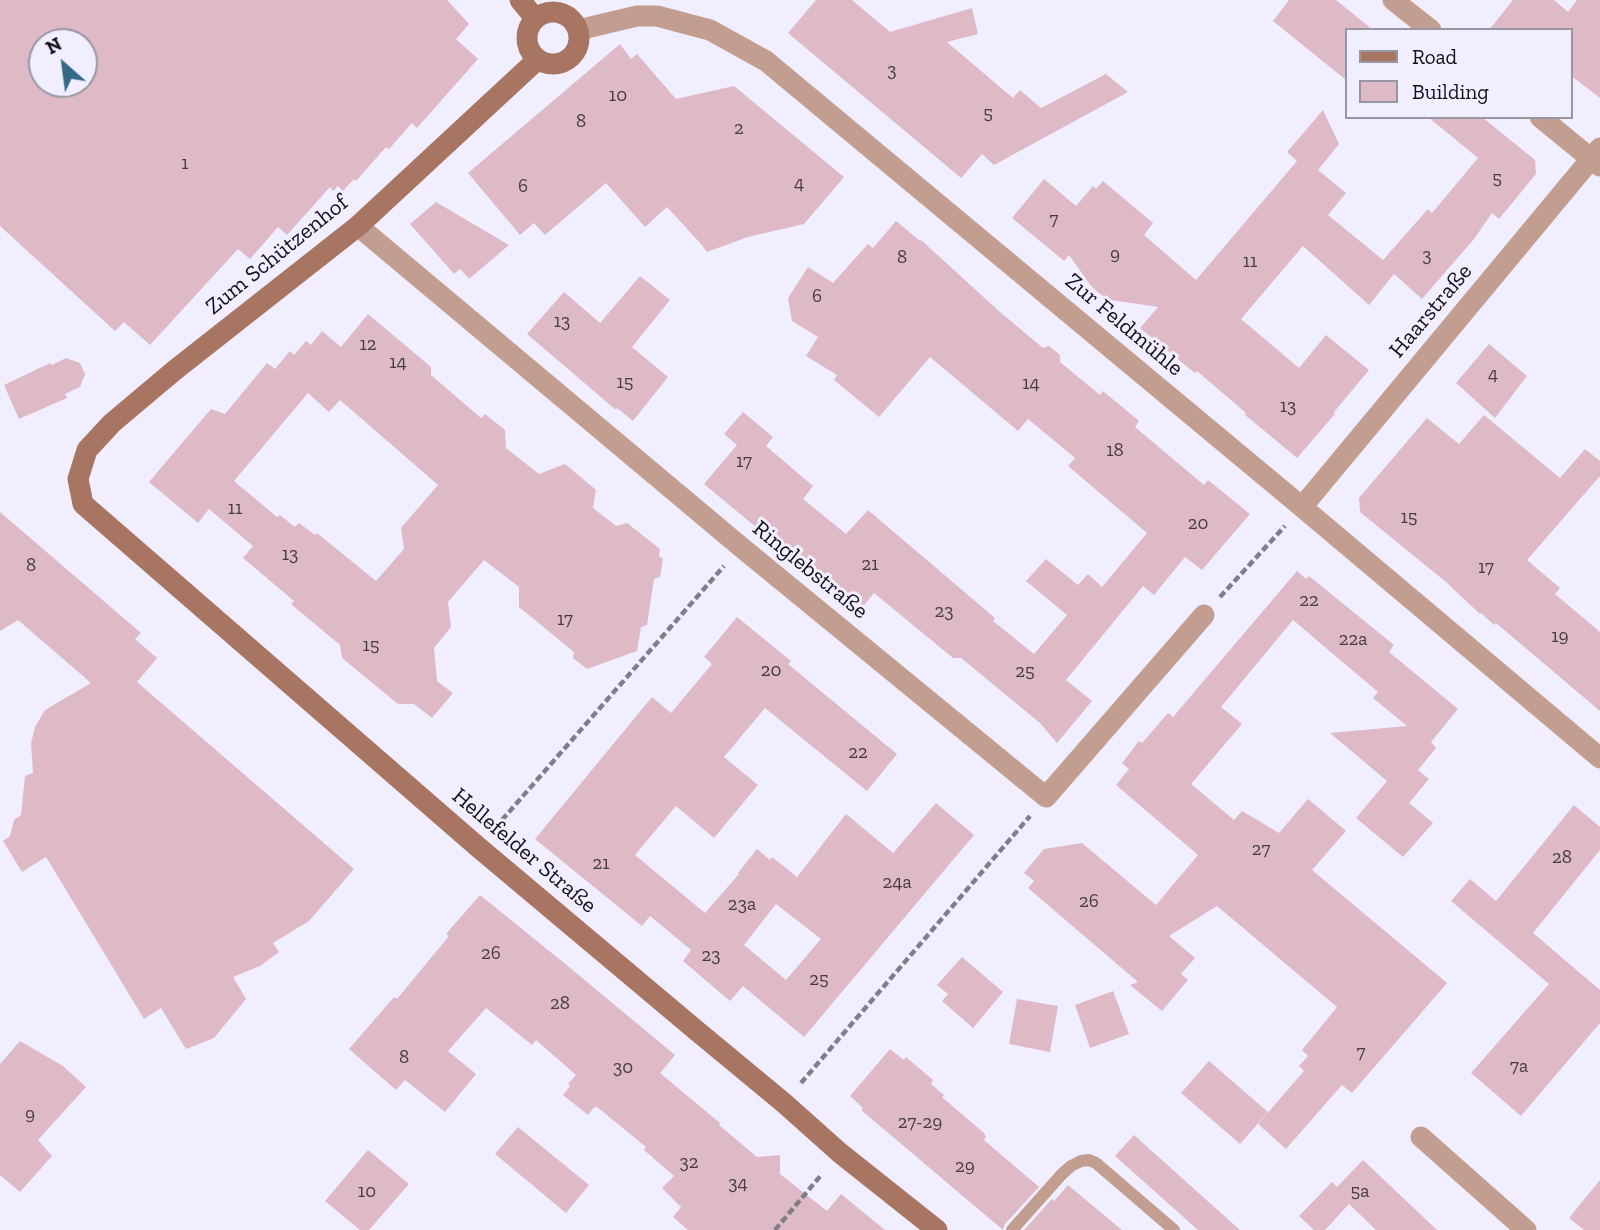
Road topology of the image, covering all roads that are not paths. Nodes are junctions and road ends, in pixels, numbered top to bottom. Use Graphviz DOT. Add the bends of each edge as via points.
graph roads {
  1 [pos="520,0"];
  2 [pos="1394,0"];
  3 [pos="658,8"];
  4 [pos="535,18"];
  5 [pos="1429,28"];
  6 [pos="578,30"];
  7 [pos="538,59"];
  8 [pos="1543,119"];
  9 [pos="1597,158"];
  10 [pos="358,226"];
  11 [pos="83,505"];
  12 [pos="1301,507"];
  13 [pos="1204,615"];
  14 [pos="1600,758"];
  15 [pos="1421,1137"];
  16 [pos="937,1230"];
  17 [pos="1012,1230"];
  18 [pos="1174,1230"];
  19 [pos="1526,1230"];
  1 -- 4 [label="street"];
  2 -- 5 [label="street"];
  3 -- 6 [label="street, Zur Feldmühle"];
  3 -- 12 [label="street, Zur Feldmühle" via="766,61"];
  4 -- 6 [label="street" via="561,13"];
  4 -- 7 [label="street" via="527,40"];
  6 -- 7 [label="street" via="577,47 568,59 553,64"];
  7 -- 10 [label="street, Zum Schützenhof"];
  8 -- 9 [label="street"];
  9 -- 12 [label="street, Haarstraße"];
  10 -- 11 [label="street, Zum Schützenhof" via="112,423 88,450 78,479"];
  10 -- 13 [label="street, Ringlebstraße" via="1046,797"];
  11 -- 16 [label="street, Hellefelder Straße" via="478,847"];
  12 -- 14 [label="street, Zur Feldmühle"];
  15 -- 19 [label="street"];
  17 -- 18 [label="lane" via="1062,1174 1089,1160"];
}
